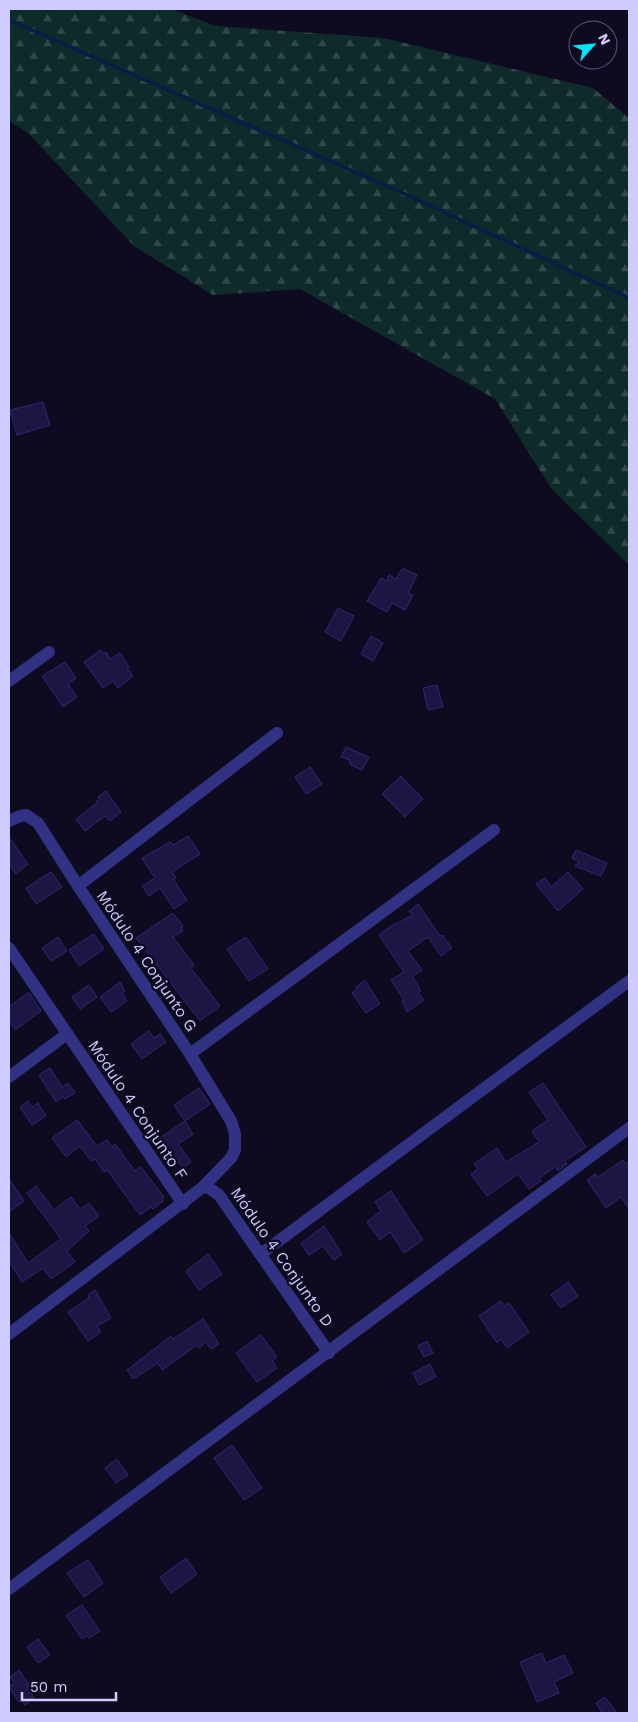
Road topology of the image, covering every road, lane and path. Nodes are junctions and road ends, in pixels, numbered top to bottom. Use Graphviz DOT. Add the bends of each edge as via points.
graph roads {
  1 [pos="49,652"];
  2 [pos="9,681"];
  3 [pos="277,733"];
  4 [pos="9,821"];
  5 [pos="494,830"];
  6 [pos="78,886"];
  7 [pos="9,948"];
  8 [pos="629,981"];
  9 [pos="67,1034"];
  10 [pos="190,1054"];
  11 [pos="9,1077"];
  12 [pos="629,1128"];
  13 [pos="203,1187"];
  14 [pos="183,1204"];
  15 [pos="261,1254"];
  16 [pos="9,1334"];
  17 [pos="329,1352"];
  18 [pos="9,1589"];
  1 -- 2 [label="street"];
  3 -- 6 [label="street"];
  4 -- 6 [label="street, Módulo 4 Conjunto G" via="26,815 38,824"];
  5 -- 10 [label="street"];
  6 -- 10 [label="street, Módulo 4 Conjunto G"];
  7 -- 9 [label="street, Módulo 4 Conjunto F"];
  8 -- 15 [label="street"];
  9 -- 11 [label="street"];
  9 -- 14 [label="street, Módulo 4 Conjunto F"];
  10 -- 13 [label="street, Módulo 4 Conjunto G" via="231,1121 236,1143 231,1158"];
  12 -- 17 [label="street"];
  13 -- 14 [label="street, Módulo 4 Conjunto G"];
  13 -- 15 [label="street, Módulo 4 Conjunto D" via="219,1195"];
  14 -- 16 [label="street, Módulo 4 Conjunto G"];
  15 -- 17 [label="street, Módulo 4 Conjunto D"];
  17 -- 18 [label="street"];
}
